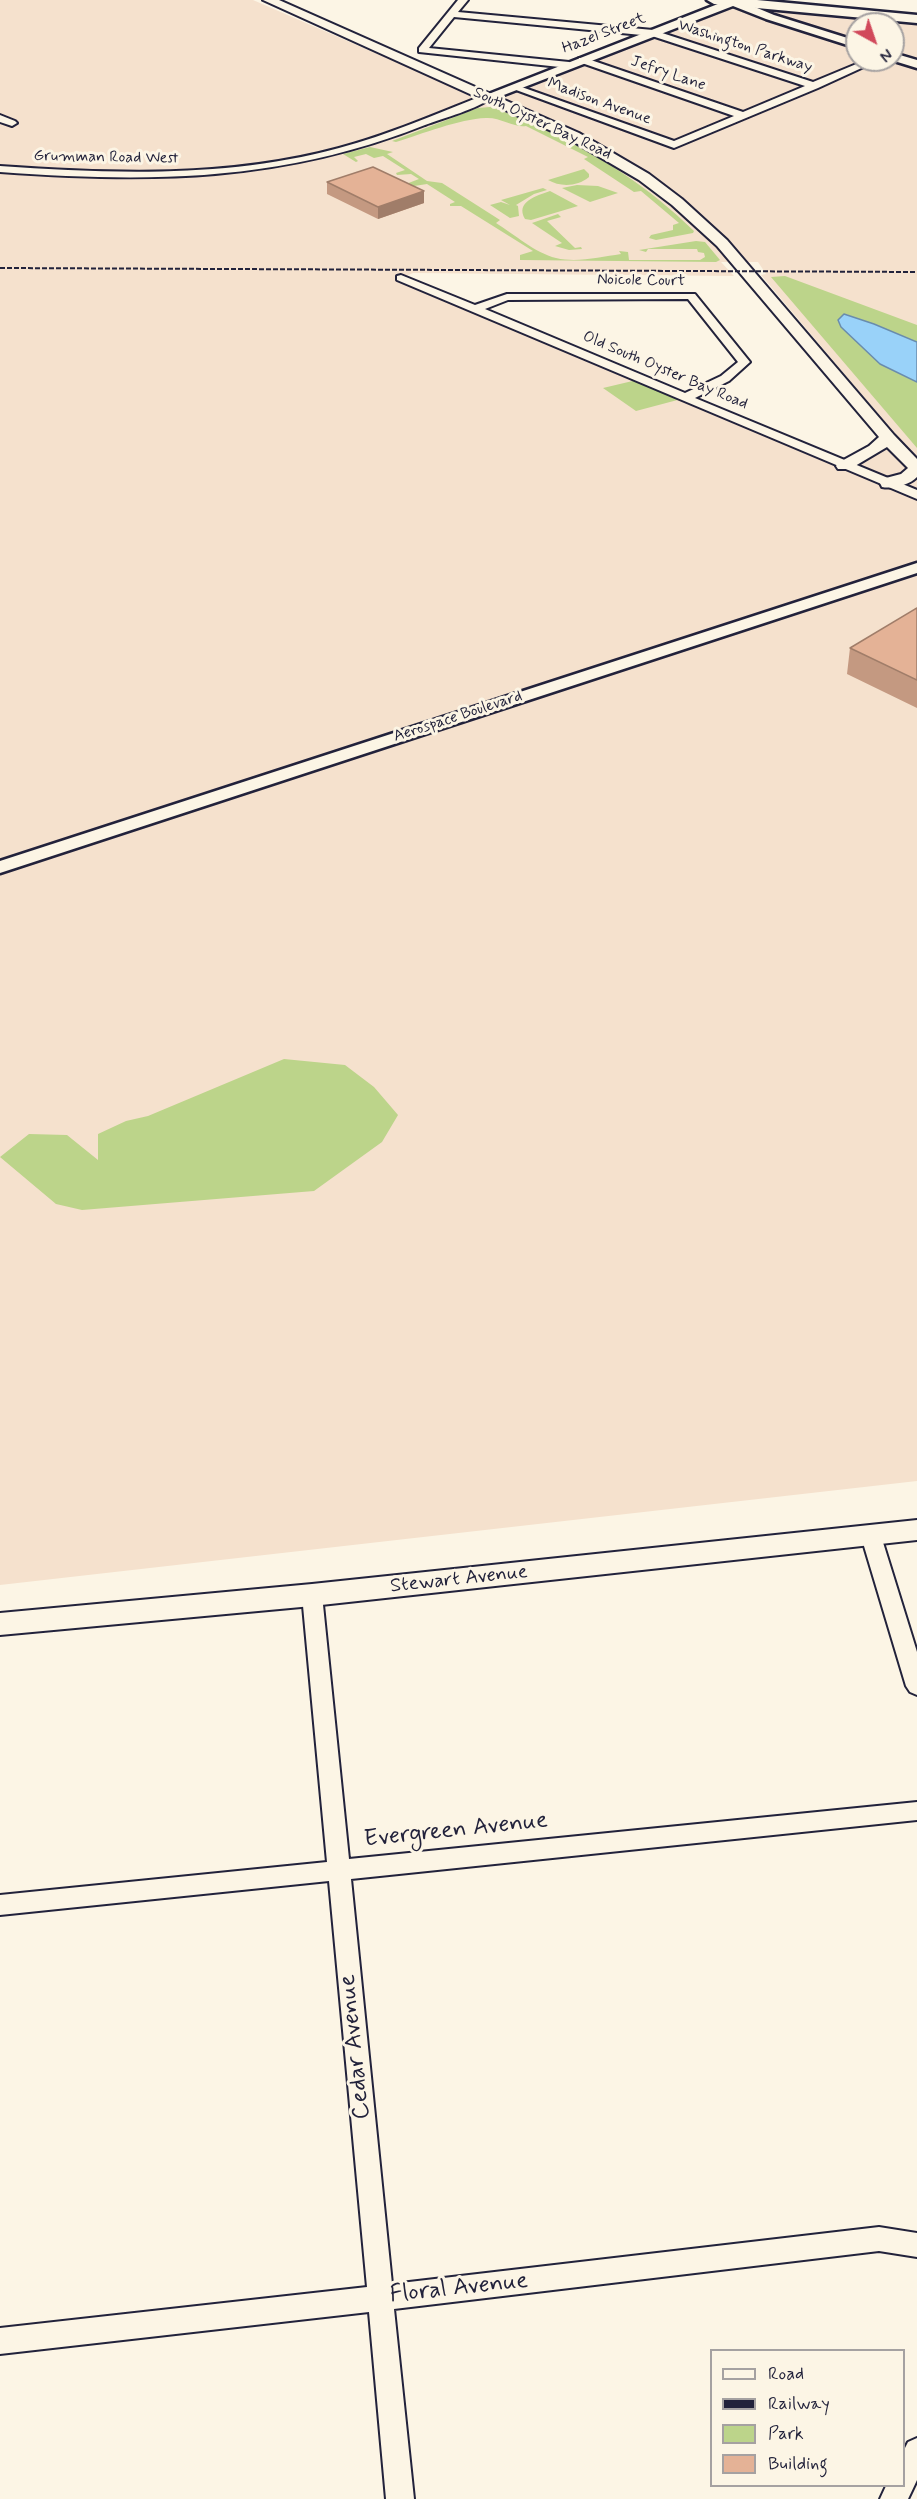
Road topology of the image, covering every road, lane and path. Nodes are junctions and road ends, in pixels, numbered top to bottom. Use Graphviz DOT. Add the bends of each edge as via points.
graph roads {
  1 [pos="269,0"];
  2 [pos="463,0"];
  3 [pos="714,0"];
  4 [pos="731,1"];
  5 [pos="452,14"];
  6 [pos="917,19"];
  7 [pos="652,33"];
  8 [pos="845,41"];
  9 [pos="582,60"];
  10 [pos="569,65"];
  11 [pos="846,72"];
  12 [pos="814,86"];
  13 [pos="513,87"];
  14 [pos="487,97"];
  15 [pos="744,116"];
  16 [pos="0,118"];
  17 [pos="12,123"];
  18 [pos="0,169"];
  19 [pos="401,278"];
  20 [pos="475,309"];
  21 [pos="685,398"];
  22 [pos="888,438"];
  23 [pos="844,465"];
  24 [pos="917,468"];
  25 [pos="888,483"];
  26 [pos="917,495"];
  27 [pos="917,568"];
  28 [pos="0,867"];
  29 [pos="917,1530"];
  30 [pos="871,1536"];
  31 [pos="312,1595"];
  32 [pos="0,1624"];
  33 [pos="917,1686"];
  34 [pos="917,1811"];
  35 [pos="338,1871"];
  36 [pos="0,1905"];
  37 [pos="917,2245"];
  38 [pos="381,2297"];
  39 [pos="0,2341"];
  40 [pos="917,2451"];
  41 [pos="905,2474"];
  42 [pos="400,2499"];
  1 -- 14 [label="main road, South Oyster Bay Road"];
  2 -- 5 [label="street"];
  3 -- 4 [label="main road"];
  4 -- 6 [label="main road"];
  4 -- 7 [label="street, Hazel Street"];
  4 -- 8 [label="street"];
  5 -- 7 [label="street, Washington Parkway"];
  5 -- 10 [label="street" via="422,50"];
  7 -- 9 [label="street, Hazel Street"];
  7 -- 12 [label="street, Washington Parkway"];
  9 -- 10 [label="street, Hazel Street"];
  9 -- 15 [label="street, Jefry Lane"];
  10 -- 13 [label="street, Hazel Street"];
  11 -- 12 [label="street"];
  12 -- 15 [label="street"];
  13 -- 14 [label="street, Hazel Street"];
  13 -- 15 [label="street, Madison Avenue" via="674,145"];
  14 -- 18 [label="street, Grumman Road West" via="358,146 266,166 154,176"];
  14 -- 22 [label="main road, South Oyster Bay Road" via="622,162 689,212 729,251"];
  16 -- 17 [label="street"];
  19 -- 20 [label="street, Old South Oyster Bay Road"];
  20 -- 21 [label="street, Old South Oyster Bay Road"];
  20 -- 21 [label="street, Noicole Court" via="507,297 691,296 744,362 732,374"];
  21 -- 23 [label="street, Old South Oyster Bay Road"];
  22 -- 23 [label="main road"];
  22 -- 24 [label="main road, South Oyster Bay Road"];
  23 -- 25 [label="street, Old South Oyster Bay Road"];
  24 -- 25 [label="main road" via="908,477"];
  25 -- 26 [label="street, Old South Oyster Bay Road"];
  27 -- 28 [label="street, Aerospace Boulevard"];
  29 -- 30 [label="main road, Stewart Avenue"];
  30 -- 31 [label="main road, Stewart Avenue"];
  30 -- 33 [label="street"];
  31 -- 32 [label="main road, Stewart Avenue"];
  31 -- 35 [label="street, Cedar Avenue"];
  34 -- 35 [label="street, Evergreen Avenue"];
  35 -- 36 [label="street, Evergreen Avenue"];
  35 -- 38 [label="street, Cedar Avenue"];
  37 -- 38 [label="street, Floral Avenue" via="879,2239"];
  38 -- 39 [label="street, Floral Avenue"];
  38 -- 42 [label="street, Cedar Avenue"];
  40 -- 41 [label="street"];
}
